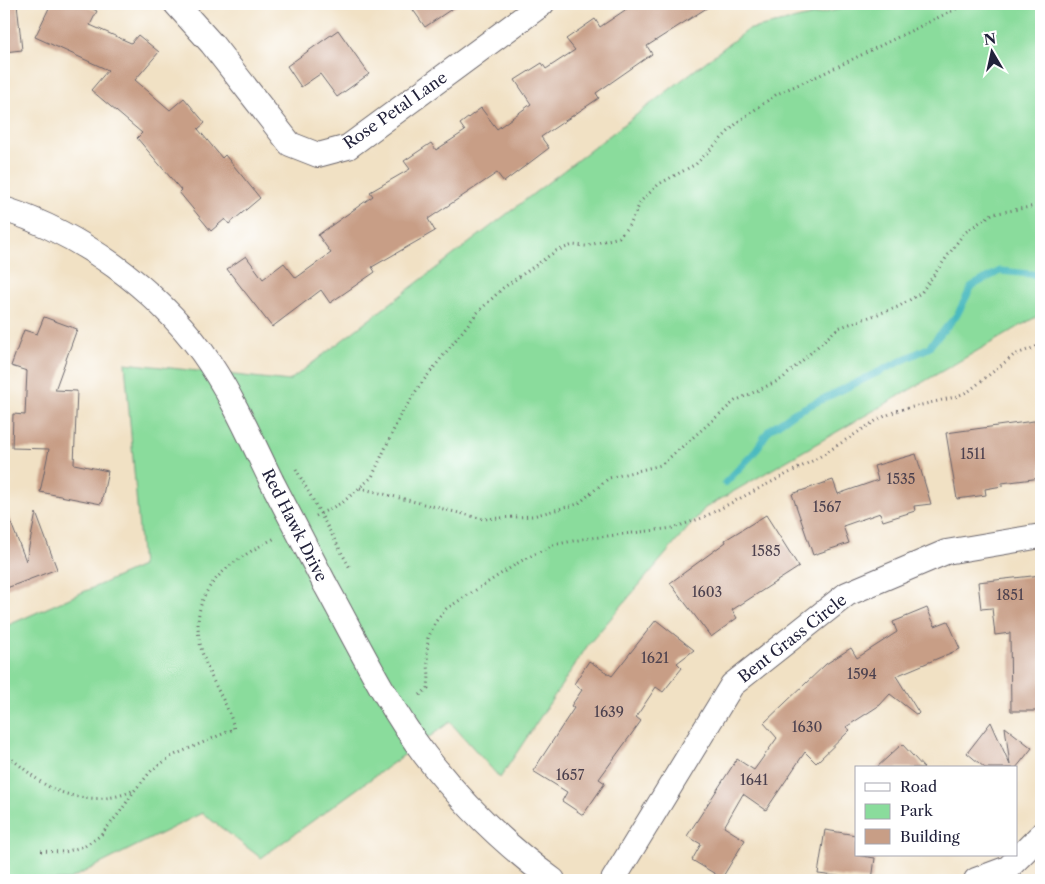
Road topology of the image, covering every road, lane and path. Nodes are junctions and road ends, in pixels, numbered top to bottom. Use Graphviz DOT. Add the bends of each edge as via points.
graph roads {
  1 [pos="176,4"];
  2 [pos="542,4"];
  3 [pos="966,4"];
  4 [pos="1041,205"];
  5 [pos="4,210"];
  6 [pos="1041,346"];
  7 [pos="296,469"];
  8 [pos="359,488"];
  9 [pos="308,520"];
  10 [pos="283,534"];
  11 [pos="1041,536"];
  12 [pos="350,568"];
  13 [pos="420,695"];
  14 [pos="4,754"];
  15 [pos="134,790"];
  16 [pos="1041,835"];
  17 [pos="41,851"];
  18 [pos="554,880"];
  19 [pos="613,880"];
  20 [pos="976,880"];
  1 -- 2 [label="street, Rose Petal Lane" via="212,44 290,144 318,155 348,147"];
  3 -- 8 [label="path" via="777,94 739,122 696,164 659,184 641,201 631,223 619,237 556,251 503,288 477,313 420,385 400,416 372,476"];
  4 -- 8 [label="path" via="992,214 964,233 921,293 898,307 838,328 782,379 735,401 661,465 609,478 578,504 533,516 483,519"];
  5 -- 18 [label="street, Red Hawk Drive, bridge" via="76,241 116,268 158,304 202,352 223,385 325,584 425,755 463,802"];
  6 -- 13 [label="path" via="1014,355 969,391 877,420 816,459 702,518 673,528 553,545 521,561 446,609 436,621 428,638 428,688"];
  7 -- 12 [label="path, bridge"];
  8 -- 9 [label="path" via="343,502"];
  10 -- 15 [label="path" via="240,556 217,575 203,598 198,621 200,645 234,729 172,756 152,770"];
  11 -- 19 [label="street, Bent Grass Circle" via="946,552 847,594 732,685"];
  14 -- 15 [label="path" via="43,784 77,796 106,800"];
  15 -- 17 [label="path" via="101,835 85,846 65,852"];
  16 -- 20 [label="street" via="1008,868"];
}
